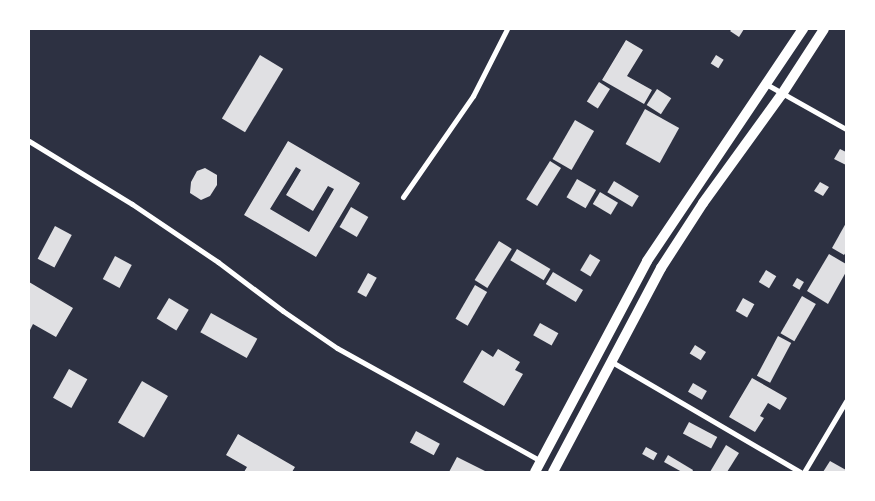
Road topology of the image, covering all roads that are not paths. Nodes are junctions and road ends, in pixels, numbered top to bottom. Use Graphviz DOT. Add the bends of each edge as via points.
graph roads {
  1 [pos="507,29"];
  2 [pos="802,29"];
  3 [pos="824,29"];
  4 [pos="766,84"];
  5 [pos="782,94"];
  6 [pos="846,129"];
  7 [pos="29,141"];
  8 [pos="404,197"];
  9 [pos="612,362"];
  10 [pos="846,401"];
  11 [pos="541,461"];
  12 [pos="535,472"];
  13 [pos="553,472"];
  14 [pos="802,472"];
  1 -- 8 [label="street" via="473,96"];
  2 -- 4 [label="main road"];
  3 -- 5 [label="main road"];
  4 -- 5 [label="street"];
  4 -- 11 [label="main road" via="647,260"];
  5 -- 6 [label="street"];
  5 -- 9 [label="main road" via="660,268"];
  7 -- 11 [label="street" via="132,204 337,348"];
  9 -- 13 [label="main road"];
  9 -- 14 [label="street"];
  10 -- 14 [label="street"];
  11 -- 12 [label="main road"];
}
